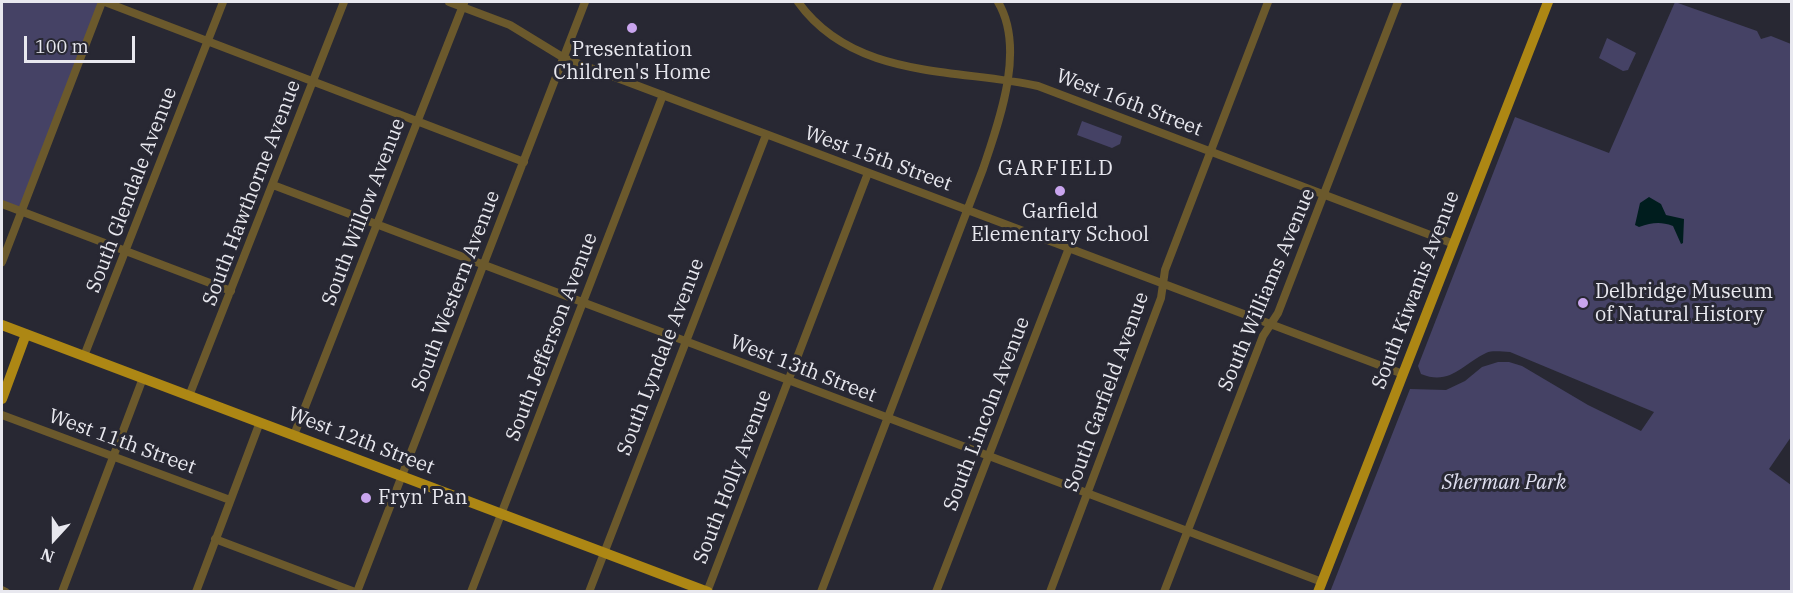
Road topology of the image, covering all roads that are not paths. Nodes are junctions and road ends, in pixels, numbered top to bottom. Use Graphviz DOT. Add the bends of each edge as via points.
graph roads {
  1 [pos="104,2"];
  2 [pos="223,2"];
  3 [pos="344,2"];
  4 [pos="449,2"];
  5 [pos="585,2"];
  6 [pos="798,2"];
  7 [pos="998,2"];
  8 [pos="1268,2"];
  9 [pos="1398,2"];
  10 [pos="1548,2"];
  11 [pos="464,4"];
  12 [pos="207,40"];
  13 [pos="564,58"];
  14 [pos="1008,80"];
  15 [pos="313,81"];
  16 [pos="663,95"];
  17 [pos="418,121"];
  18 [pos="766,135"];
  19 [pos="1212,152"];
  20 [pos="524,162"];
  21 [pos="868,173"];
  22 [pos="273,185"];
  23 [pos="1325,195"];
  24 [pos="2,204"];
  25 [pos="968,210"];
  26 [pos="21,212"];
  27 [pos="377,226"];
  28 [pos="1454,244"];
  29 [pos="1069,248"];
  30 [pos="127,251"];
  31 [pos="2,262"];
  32 [pos="484,267"];
  33 [pos="1163,283"];
  34 [pos="231,291"];
  35 [pos="582,304"];
  36 [pos="1270,324"];
  37 [pos="2,325"];
  38 [pos="26,334"];
  39 [pos="685,343"];
  40 [pos="84,356"];
  41 [pos="1403,374"];
  42 [pos="143,378"];
  43 [pos="788,382"];
  44 [pos="189,396"];
  45 [pos="2,399"];
  46 [pos="2,415"];
  47 [pos="888,419"];
  48 [pos="260,422"];
  49 [pos="294,435"];
  50 [pos="988,456"];
  51 [pos="114,457"];
  52 [pos="403,476"];
  53 [pos="1087,494"];
  54 [pos="230,500"];
  55 [pos="501,513"];
  56 [pos="1187,531"];
  57 [pos="216,539"];
  58 [pos="603,552"];
  59 [pos="1320,587"];
  60 [pos="2,590"];
  61 [pos="6,591"];
  62 [pos="62,591"];
  63 [pos="196,591"];
  64 [pos="356,591"];
  65 [pos="471,591"];
  66 [pos="589,591"];
  67 [pos="708,591"];
  68 [pos="821,591"];
  69 [pos="936,591"];
  70 [pos="1050,591"];
  71 [pos="1164,591"];
  1 -- 12 [label="street"];
  1 -- 26 [label="street"];
  2 -- 12 [label="street, South Glendale Avenue"];
  3 -- 15 [label="street, South Hawthorne Avenue"];
  4 -- 11 [label="street, West 15th Street"];
  5 -- 13 [label="street, South Western Avenue"];
  6 -- 14 [label="street, West 16th Street" via="839,39 897,66"];
  7 -- 14 [label="street" via="1009,36"];
  8 -- 19 [label="street, South Garfield Avenue"];
  9 -- 23 [label="street, South Williams Avenue"];
  10 -- 28 [label="main road, South Kiwanis Avenue"];
  11 -- 13 [label="street, West 15th Street" via="510,25"];
  11 -- 17 [label="street, South Willow Avenue"];
  12 -- 15 [label="street"];
  12 -- 30 [label="street, South Glendale Avenue"];
  13 -- 16 [label="street, West 15th Street"];
  13 -- 20 [label="street, South Western Avenue"];
  14 -- 19 [label="street, West 16th Street" via="1038,86"];
  14 -- 25 [label="street" via="997,126"];
  15 -- 17 [label="street"];
  15 -- 22 [label="street, South Hawthorne Avenue"];
  16 -- 18 [label="street, West 15th Street"];
  16 -- 35 [label="street, South Jefferson Avenue"];
  17 -- 20 [label="street"];
  17 -- 27 [label="street, South Willow Avenue"];
  18 -- 21 [label="street, West 15th Street"];
  18 -- 39 [label="street, South Lyndale Avenue"];
  19 -- 23 [label="street, West 16th Street"];
  19 -- 33 [label="street, South Garfield Avenue"];
  20 -- 32 [label="street, South Western Avenue"];
  21 -- 25 [label="street, West 15th Street"];
  21 -- 43 [label="street, South Holly Avenue"];
  22 -- 27 [label="street, West 13th Street"];
  22 -- 34 [label="street, South Hawthorne Avenue"];
  23 -- 28 [label="street, West 16th Street"];
  23 -- 36 [label="street, South Williams Avenue" via="1278,313"];
  24 -- 26 [label="street"];
  25 -- 29 [label="street, West 15th Street"];
  25 -- 47 [label="street"];
  26 -- 30 [label="street"];
  26 -- 31 [label="street"];
  27 -- 32 [label="street, West 13th Street"];
  27 -- 49 [label="street, South Willow Avenue"];
  28 -- 41 [label="main road, South Kiwanis Avenue"];
  29 -- 33 [label="street, West 15th Street"];
  29 -- 50 [label="street, South Lincoln Avenue"];
  30 -- 34 [label="street"];
  30 -- 40 [label="street, South Glendale Avenue"];
  32 -- 35 [label="street, West 13th Street"];
  32 -- 52 [label="street, South Western Avenue"];
  33 -- 36 [label="street, West 15th Street"];
  33 -- 53 [label="street, South Garfield Avenue" via="1161,298"];
  34 -- 44 [label="street, South Hawthorne Avenue"];
  35 -- 39 [label="street, West 13th Street"];
  35 -- 55 [label="street, South Jefferson Avenue"];
  36 -- 41 [label="street, West 15th Street"];
  36 -- 56 [label="street, South Williams Avenue"];
  37 -- 38 [label="main road, West 12th Street"];
  38 -- 40 [label="main road, West 12th Street"];
  38 -- 45 [label="main road"];
  39 -- 43 [label="street, West 13th Street"];
  39 -- 58 [label="street, South Lyndale Avenue"];
  40 -- 42 [label="main road, West 12th Street"];
  41 -- 59 [label="main road, South Kiwanis Avenue"];
  42 -- 44 [label="main road, West 12th Street"];
  42 -- 51 [label="street"];
  43 -- 47 [label="street, West 13th Street"];
  43 -- 67 [label="street, South Holly Avenue"];
  44 -- 48 [label="main road, West 12th Street"];
  46 -- 51 [label="street, West 11th Street"];
  47 -- 50 [label="street, West 13th Street"];
  47 -- 68 [label="street"];
  48 -- 49 [label="main road, West 12th Street"];
  48 -- 54 [label="street"];
  49 -- 52 [label="main road, West 12th Street"];
  50 -- 53 [label="street, West 13th Street"];
  50 -- 69 [label="street, South Lincoln Avenue"];
  51 -- 54 [label="street, West 11th Street"];
  51 -- 62 [label="street"];
  52 -- 55 [label="main road, West 12th Street"];
  52 -- 64 [label="street, South Western Avenue"];
  53 -- 56 [label="street, West 13th Street"];
  53 -- 70 [label="street, South Garfield Avenue"];
  54 -- 57 [label="street"];
  55 -- 58 [label="main road, West 12th Street"];
  55 -- 65 [label="street, South Jefferson Avenue"];
  56 -- 59 [label="street, West 13th Street"];
  56 -- 71 [label="street, South Williams Avenue"];
  57 -- 63 [label="street"];
  57 -- 64 [label="street"];
  58 -- 66 [label="street, South Lyndale Avenue"];
  58 -- 67 [label="main road, West 12th Street"];
  60 -- 61 [label="street"];
}
